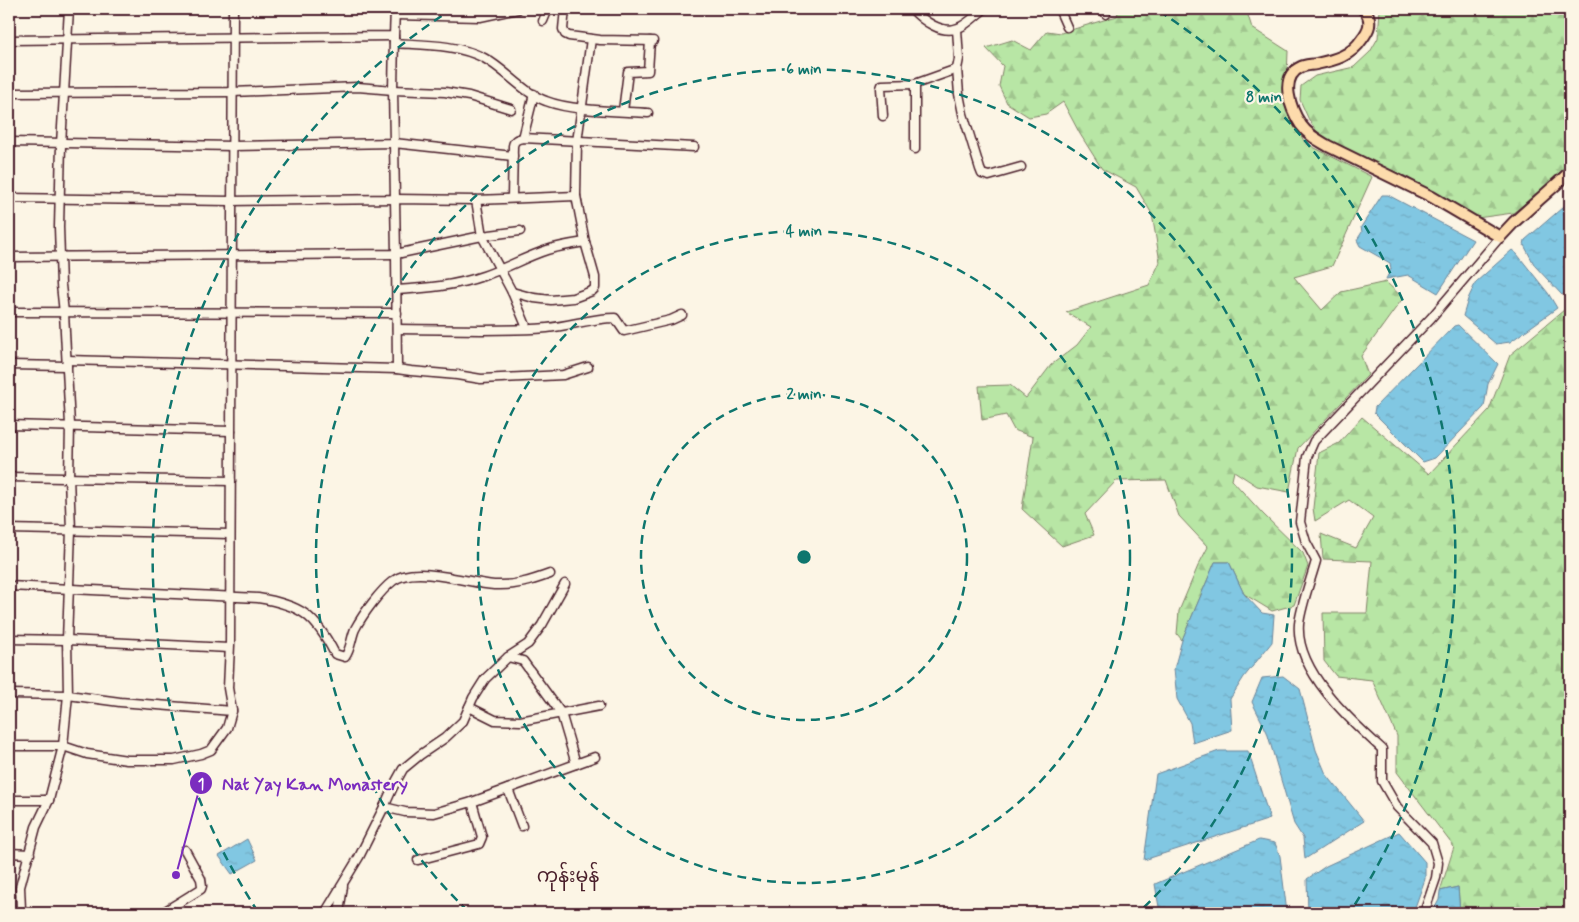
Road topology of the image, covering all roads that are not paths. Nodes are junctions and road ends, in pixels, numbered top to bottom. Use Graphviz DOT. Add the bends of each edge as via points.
graph roads {
  1 [pos="69,9"];
  2 [pos="233,9"];
  3 [pos="518,9"];
  4 [pos="548,9"];
  5 [pos="565,9"];
  6 [pos="912,9"];
  7 [pos="984,9"];
  8 [pos="1059,9"];
  9 [pos="1363,9"];
  10 [pos="395,12"];
  11 [pos="543,21"];
  12 [pos="1067,27"];
  13 [pos="957,29"];
  14 [pos="68,38"];
  15 [pos="233,38"];
  16 [pos="591,39"];
  17 [pos="9,40"];
  18 [pos="394,40"];
  19 [pos="957,69"];
  20 [pos="915,84"];
  21 [pos="393,90"];
  22 [pos="9,92"];
  23 [pos="233,92"];
  24 [pos="64,93"];
  25 [pos="534,94"];
  26 [pos="581,107"];
  27 [pos="511,109"];
  28 [pos="623,111"];
  29 [pos="648,113"];
  30 [pos="883,116"];
  31 [pos="523,138"];
  32 [pos="9,142"];
  33 [pos="577,142"];
  34 [pos="394,143"];
  35 [pos="61,144"];
  36 [pos="233,146"];
  37 [pos="694,146"];
  38 [pos="915,149"];
  39 [pos="513,156"];
  40 [pos="1021,167"];
  41 [pos="1570,172"];
  42 [pos="576,196"];
  43 [pos="9,198"];
  44 [pos="60,198"];
  45 [pos="512,198"];
  46 [pos="395,199"];
  47 [pos="476,200"];
  48 [pos="231,201"];
  49 [pos="520,231"];
  50 [pos="482,236"];
  51 [pos="1500,237"];
  52 [pos="585,242"];
  53 [pos="396,254"];
  54 [pos="232,256"];
  55 [pos="9,257"];
  56 [pos="59,257"];
  57 [pos="500,270"];
  58 [pos="397,290"];
  59 [pos="512,292"];
  60 [pos="9,312"];
  61 [pos="232,312"];
  62 [pos="64,313"];
  63 [pos="397,313"];
  64 [pos="682,315"];
  65 [pos="527,328"];
  66 [pos="397,329"];
  67 [pos="67,363"];
  68 [pos="231,365"];
  69 [pos="9,366"];
  70 [pos="588,367"];
  71 [pos="397,369"];
  72 [pos="9,424"];
  73 [pos="70,426"];
  74 [pos="231,430"];
  75 [pos="9,476"];
  76 [pos="69,477"];
  77 [pos="231,481"];
  78 [pos="9,529"];
  79 [pos="71,530"];
  80 [pos="230,534"];
  81 [pos="550,574"];
  82 [pos="565,584"];
  83 [pos="9,586"];
  84 [pos="69,589"];
  85 [pos="230,597"];
  86 [pos="9,639"];
  87 [pos="67,640"];
  88 [pos="229,648"];
  89 [pos="508,657"];
  90 [pos="9,694"];
  91 [pos="68,695"];
  92 [pos="599,706"];
  93 [pos="470,707"];
  94 [pos="232,711"];
  95 [pos="561,714"];
  96 [pos="9,746"];
  97 [pos="62,746"];
  98 [pos="595,757"];
  99 [pos="576,764"];
  100 [pos="508,789"];
  101 [pos="9,800"];
  102 [pos="49,800"];
  103 [pos="472,802"];
  104 [pos="384,807"];
  105 [pos="522,826"];
  106 [pos="185,850"];
  107 [pos="9,853"];
  108 [pos="30,854"];
  109 [pos="418,860"];
  110 [pos="344,882"];
  111 [pos="23,913"];
  112 [pos="162,913"];
  113 [pos="325,913"];
  114 [pos="339,913"];
  115 [pos="1424,913"];
  1 -- 14 [label="street"];
  2 -- 15 [label="street"];
  3 -- 10 [label="street" via="480,16"];
  4 -- 11 [label="street"];
  5 -- 16 [label="street" via="565,34"];
  6 -- 13 [label="street" via="932,25"];
  7 -- 13 [label="street"];
  8 -- 12 [label="street"];
  9 -- 51 [label="main road" via="1369,17 1368,32 1357,47 1334,60 1301,67 1294,72 1288,90 1294,114 1312,136 1328,146 1432,197"];
  10 -- 18 [label="street"];
  13 -- 19 [label="street"];
  14 -- 15 [label="street"];
  14 -- 17 [label="street"];
  14 -- 24 [label="street"];
  15 -- 18 [label="street"];
  15 -- 23 [label="street"];
  16 -- 26 [label="street"];
  16 -- 28 [label="street" via="651,41 648,71 628,72"];
  18 -- 21 [label="street"];
  18 -- 25 [label="street" via="465,50 484,58"];
  19 -- 20 [label="street"];
  19 -- 40 [label="street" via="958,94 982,174 989,176"];
  20 -- 30 [label="street" via="882,86"];
  20 -- 38 [label="street"];
  21 -- 23 [label="street" via="358,87"];
  21 -- 27 [label="street" via="445,92"];
  21 -- 34 [label="street"];
  22 -- 24 [label="street"];
  23 -- 24 [label="street"];
  23 -- 36 [label="street"];
  24 -- 35 [label="street"];
  25 -- 26 [label="street" via="545,101"];
  25 -- 31 [label="street"];
  26 -- 28 [label="street"];
  26 -- 33 [label="street"];
  28 -- 29 [label="street"];
  31 -- 33 [label="street"];
  31 -- 39 [label="street" via="513,142"];
  32 -- 35 [label="street"];
  33 -- 37 [label="street"];
  33 -- 42 [label="street"];
  34 -- 36 [label="street"];
  34 -- 39 [label="street"];
  34 -- 46 [label="street"];
  35 -- 36 [label="street"];
  35 -- 44 [label="street"];
  36 -- 48 [label="street"];
  39 -- 45 [label="street"];
  41 -- 51 [label="main road"];
  42 -- 45 [label="street"];
  42 -- 52 [label="street"];
  43 -- 44 [label="street"];
  44 -- 48 [label="street"];
  44 -- 56 [label="street"];
  45 -- 47 [label="street"];
  46 -- 47 [label="street"];
  46 -- 48 [label="street"];
  46 -- 53 [label="street"];
  47 -- 50 [label="street"];
  48 -- 54 [label="street"];
  49 -- 50 [label="street"];
  50 -- 53 [label="street"];
  50 -- 57 [label="street"];
  51 -- 115 [label="street" via="1430,318 1314,441 1308,457 1302,504 1300,522 1316,561 1299,625 1301,650 1317,679 1343,713 1382,750 1382,781 1397,807 1432,843 1438,863"];
  52 -- 57 [label="street" via="545,250"];
  52 -- 59 [label="street" via="596,283 592,291 573,298 551,300"];
  53 -- 54 [label="street"];
  53 -- 58 [label="street"];
  54 -- 56 [label="street"];
  54 -- 61 [label="street"];
  55 -- 56 [label="street"];
  56 -- 62 [label="street"];
  57 -- 58 [label="street" via="459,284"];
  57 -- 59 [label="street"];
  58 -- 63 [label="street"];
  59 -- 65 [label="street"];
  60 -- 62 [label="street"];
  61 -- 62 [label="street"];
  61 -- 63 [label="street"];
  61 -- 68 [label="street"];
  62 -- 67 [label="street"];
  63 -- 66 [label="street"];
  64 -- 65 [label="street" via="624,331 615,318"];
  65 -- 66 [label="street" via="495,331"];
  66 -- 71 [label="street"];
  67 -- 68 [label="street"];
  67 -- 69 [label="street"];
  67 -- 73 [label="street"];
  68 -- 71 [label="street"];
  68 -- 74 [label="street"];
  70 -- 71 [label="street" via="563,375 481,379"];
  72 -- 73 [label="street"];
  73 -- 74 [label="street"];
  73 -- 76 [label="street"];
  74 -- 77 [label="street"];
  75 -- 76 [label="street"];
  76 -- 77 [label="street"];
  76 -- 79 [label="street"];
  77 -- 80 [label="street"];
  78 -- 79 [label="street"];
  79 -- 80 [label="street"];
  79 -- 84 [label="street"];
  80 -- 85 [label="street"];
  81 -- 85 [label="street" via="521,584 494,585 405,574 394,580 364,616 345,657 336,654 319,627 296,607 258,598"];
  82 -- 89 [label="street" via="528,644"];
  83 -- 84 [label="street"];
  84 -- 85 [label="street"];
  84 -- 87 [label="street"];
  85 -- 88 [label="street"];
  86 -- 87 [label="street"];
  87 -- 88 [label="street"];
  87 -- 91 [label="street"];
  88 -- 94 [label="street" via="228,688"];
  89 -- 93 [label="street" via="485,679"];
  89 -- 95 [label="street" via="523,661"];
  90 -- 91 [label="street"];
  91 -- 94 [label="street"];
  91 -- 97 [label="street"];
  92 -- 95 [label="street"];
  93 -- 95 [label="street" via="495,720 520,721"];
  93 -- 104 [label="street" via="463,720 445,738 403,769"];
  94 -- 97 [label="street" via="227,728 211,750 174,760 127,760 87,754"];
  95 -- 99 [label="street"];
  96 -- 97 [label="street"];
  97 -- 102 [label="street"];
  98 -- 99 [label="street"];
  99 -- 100 [label="street"];
  100 -- 103 [label="street"];
  100 -- 105 [label="street"];
  101 -- 102 [label="street"];
  102 -- 108 [label="street" via="36,827"];
  103 -- 104 [label="street" via="434,813"];
  103 -- 109 [label="street" via="482,837 479,844"];
  104 -- 110 [label="street"];
  106 -- 112 [label="street" via="201,879 201,889"];
  107 -- 108 [label="street"];
  108 -- 111 [label="street" via="20,887"];
  110 -- 113 [label="street"];
  110 -- 114 [label="street"];
}
